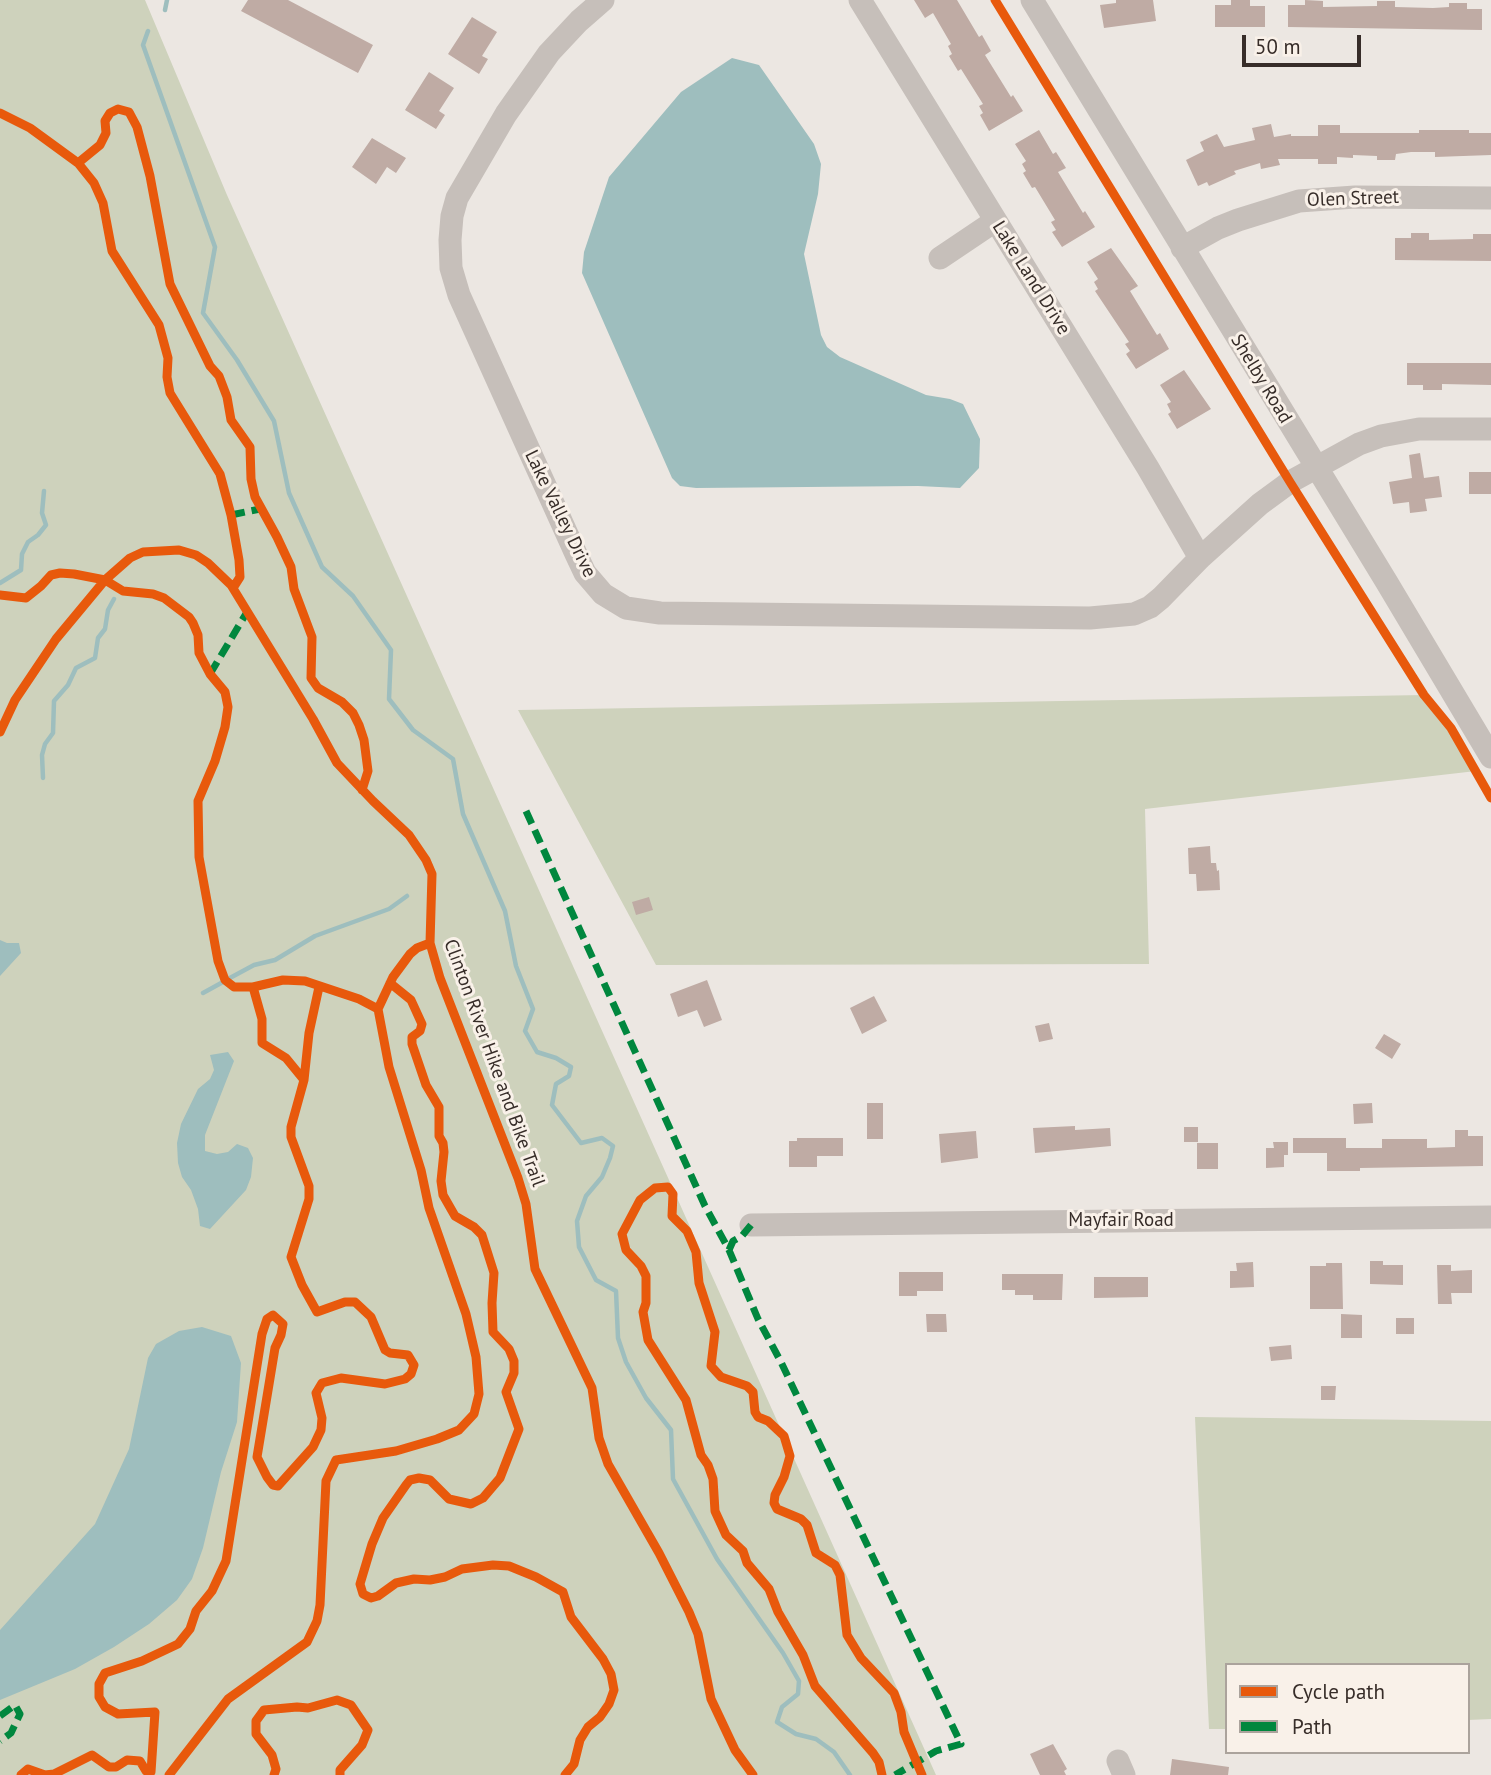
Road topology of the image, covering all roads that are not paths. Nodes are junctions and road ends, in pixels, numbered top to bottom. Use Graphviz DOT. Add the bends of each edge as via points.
graph roads {
  1 [pos="603,0"];
  2 [pos="859,0"];
  3 [pos="1033,0"];
  4 [pos="1491,198"];
  5 [pos="995,220"];
  6 [pos="1182,248"];
  7 [pos="940,258"];
  8 [pos="1491,429"];
  9 [pos="1315,467"];
  10 [pos="1200,558"];
  11 [pos="1491,757"];
  12 [pos="1491,1217"];
  13 [pos="751,1225"];
  1 -- 10 [label="street, Lake Valley Drive" via="549,53 506,114 457,198 450,240 451,268 459,295 585,573 603,594 626,608 660,613 1114,617 1150,607"];
  2 -- 5 [label="street, Lake Land Drive"];
  3 -- 6 [label="street, Shelby Road"];
  4 -- 6 [label="street, Olen Street" via="1306,200 1238,219"];
  5 -- 7 [label="street"];
  5 -- 10 [label="street, Lake Land Drive"];
  6 -- 9 [label="street, Shelby Road"];
  8 -- 9 [label="street, Lake Valley Drive" via="1404,431 1359,444"];
  9 -- 10 [label="street, Lake Valley Drive" via="1260,504"];
  9 -- 11 [label="street, Shelby Road"];
  12 -- 13 [label="street, Mayfair Road"];
}
